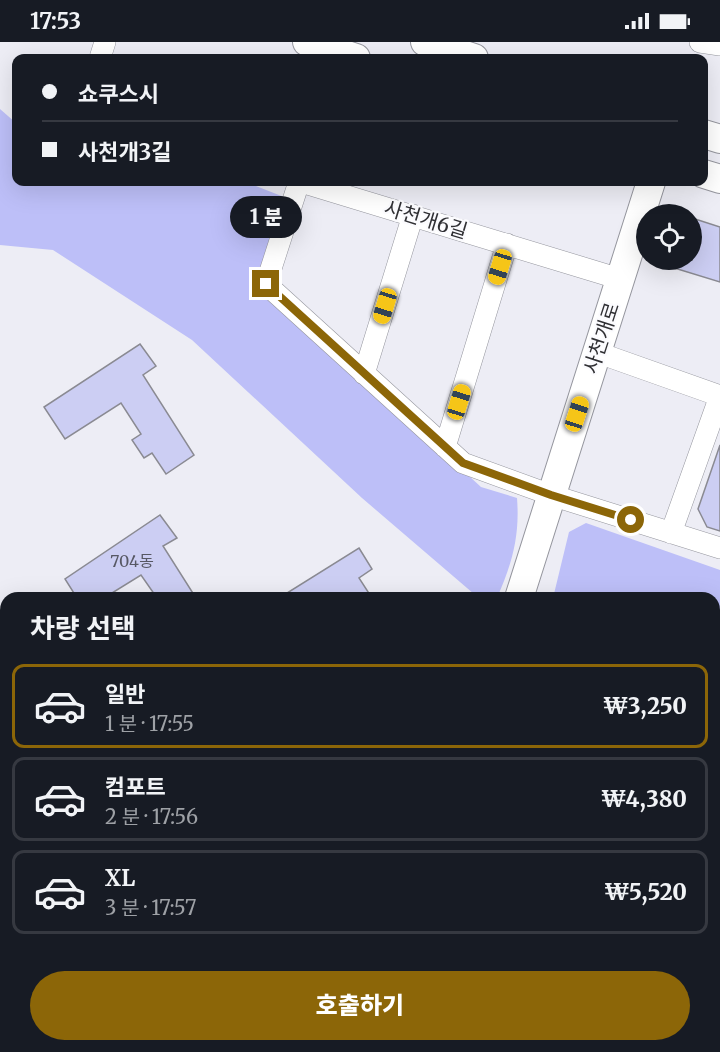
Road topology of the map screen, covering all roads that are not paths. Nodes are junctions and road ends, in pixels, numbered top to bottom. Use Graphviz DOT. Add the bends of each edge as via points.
graph roads {
  1 [pos="307,42"];
  2 [pos="700,42"];
  3 [pos="432,43"];
  4 [pos="720,45"];
  5 [pos="344,54"];
  6 [pos="463,54"];
  7 [pos="299,186"];
  8 [pos="314,186"];
  9 [pos="650,186"];
  10 [pos="413,215"];
  11 [pos="507,244"];
  12 [pos="620,279"];
  13 [pos="596,352"];
  14 [pos="364,374"];
  15 [pos="720,396"];
  16 [pos="445,447"];
  17 [pos="551,495"];
  18 [pos="671,533"];
  19 [pos="720,548"];
  20 [pos="521,592"];
  1 -- 5 [label="street"];
  2 -- 4 [label="street"];
  3 -- 6 [label="street"];
  7 -- 14 [label="street" via="266,284"];
  8 -- 10 [label="street, 사천개6길"];
  9 -- 12 [label="street, 사천개로"];
  10 -- 11 [label="street, 사천개6길"];
  10 -- 14 [label="street"];
  11 -- 12 [label="street, 사천개6길"];
  11 -- 16 [label="street"];
  12 -- 13 [label="street, 사천개로"];
  13 -- 15 [label="street"];
  13 -- 17 [label="street, 사천개로"];
  14 -- 16 [label="street"];
  15 -- 18 [label="street"];
  16 -- 17 [label="street" via="463,463"];
  17 -- 18 [label="street"];
  17 -- 20 [label="street, 사천개로"];
  18 -- 19 [label="street"];
}
